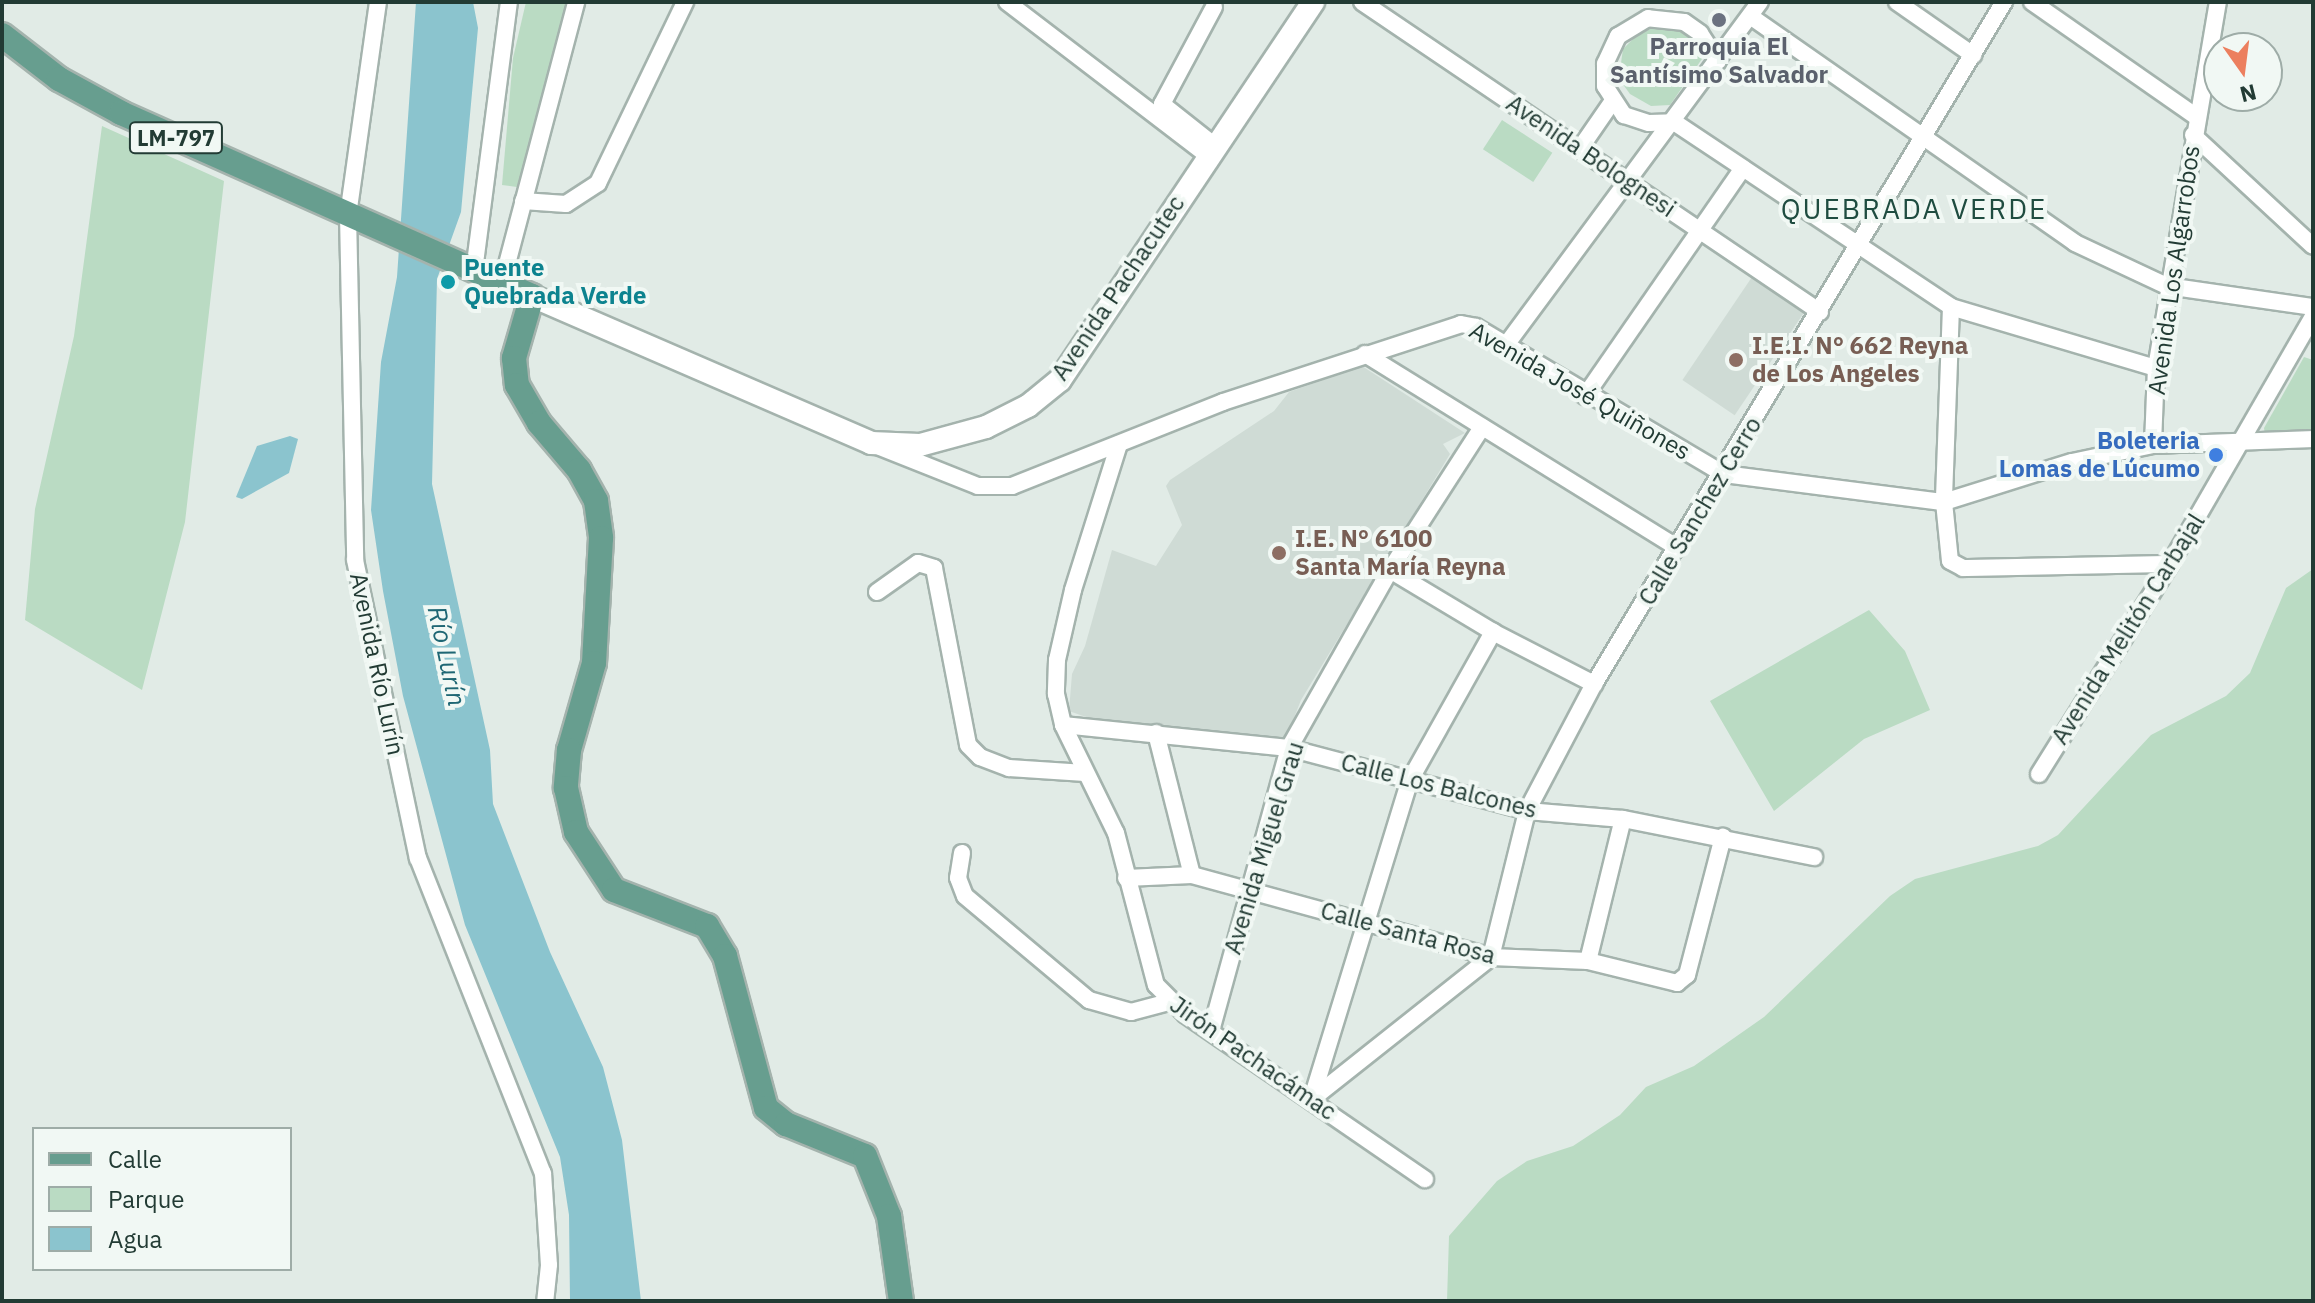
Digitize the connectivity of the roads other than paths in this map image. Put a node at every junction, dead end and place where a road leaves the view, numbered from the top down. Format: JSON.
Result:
{"nodes":[{"id":1,"x":378,"y":2,"type":"edge"},
{"id":2,"x":509,"y":2,"type":"edge"},
{"id":3,"x":576,"y":2,"type":"edge"},
{"id":4,"x":685,"y":2,"type":"edge"},
{"id":5,"x":1007,"y":2,"type":"edge"},
{"id":6,"x":1313,"y":2,"type":"edge"},
{"id":7,"x":1362,"y":2,"type":"edge"},
{"id":8,"x":1897,"y":2,"type":"edge"},
{"id":9,"x":2004,"y":2,"type":"edge"},
{"id":10,"x":2032,"y":2,"type":"edge"},
{"id":11,"x":2218,"y":2,"type":"edge"},
{"id":12,"x":1757,"y":6,"type":"edge"},
{"id":13,"x":1214,"y":7,"type":"dead end"},
{"id":14,"x":1648,"y":10,"type":"edge"},
{"id":15,"x":2,"y":35,"type":"edge"},
{"id":16,"x":1973,"y":55,"type":"junction"},
{"id":17,"x":1718,"y":61,"type":"junction"},
{"id":18,"x":1612,"y":102,"type":"junction"},
{"id":19,"x":2197,"y":117,"type":"junction"},
{"id":20,"x":1674,"y":122,"type":"junction"},
{"id":21,"x":2193,"y":135,"type":"junction"},
{"id":22,"x":1925,"y":138,"type":"junction"},
{"id":23,"x":1581,"y":147,"type":"junction"},
{"id":24,"x":1211,"y":150,"type":"junction"},
{"id":25,"x":1743,"y":168,"type":"junction"},
{"id":26,"x":1629,"y":183,"type":"junction"},
{"id":27,"x":523,"y":201,"type":"junction"},
{"id":28,"x":355,"y":218,"type":"junction"},
{"id":29,"x":1701,"y":231,"type":"junction"},
{"id":30,"x":2313,"y":246,"type":"edge"},
{"id":31,"x":1858,"y":248,"type":"junction"},
{"id":32,"x":467,"y":268,"type":"junction"},
{"id":33,"x":502,"y":283,"type":"junction"},
{"id":34,"x":2167,"y":286,"type":"junction"},
{"id":35,"x":532,"y":296,"type":"junction"},
{"id":36,"x":1951,"y":307,"type":"junction"},
{"id":37,"x":2313,"y":307,"type":"edge"},
{"id":38,"x":1820,"y":312,"type":"junction"},
{"id":39,"x":2313,"y":316,"type":"edge"},
{"id":40,"x":1506,"y":345,"type":"junction"},
{"id":41,"x":2296,"y":351,"type":"junction"},
{"id":42,"x":1365,"y":354,"type":"junction"},
{"id":43,"x":2313,"y":355,"type":"edge"},
{"id":44,"x":2156,"y":368,"type":"junction"},
{"id":45,"x":1585,"y":396,"type":"junction"},
{"id":46,"x":1482,"y":427,"type":"junction"},
{"id":47,"x":2313,"y":439,"type":"edge"},
{"id":48,"x":2243,"y":441,"type":"junction"},
{"id":49,"x":871,"y":443,"type":"junction"},
{"id":50,"x":1119,"y":444,"type":"junction"},
{"id":51,"x":2153,"y":445,"type":"junction"},
{"id":52,"x":1724,"y":474,"type":"junction"},
{"id":53,"x":1944,"y":502,"type":"junction"},
{"id":54,"x":1678,"y":548,"type":"junction"},
{"id":55,"x":2170,"y":564,"type":"junction"},
{"id":56,"x":1390,"y":570,"type":"junction"},
{"id":57,"x":877,"y":592,"type":"dead end"},
{"id":58,"x":1493,"y":632,"type":"junction"},
{"id":59,"x":1594,"y":684,"type":"junction"},
{"id":60,"x":1063,"y":725,"type":"junction"},
{"id":61,"x":1156,"y":733,"type":"junction"},
{"id":62,"x":1289,"y":748,"type":"junction"},
{"id":63,"x":1085,"y":773,"type":"junction"},
{"id":64,"x":2039,"y":774,"type":"dead end"},
{"id":65,"x":1410,"y":780,"type":"junction"},
{"id":66,"x":1527,"y":811,"type":"junction"},
{"id":67,"x":1623,"y":819,"type":"junction"},
{"id":68,"x":1723,"y":837,"type":"junction"},
{"id":69,"x":962,"y":853,"type":"dead end"},
{"id":70,"x":1814,"y":857,"type":"dead end"},
{"id":71,"x":1192,"y":875,"type":"junction"},
{"id":72,"x":1126,"y":878,"type":"junction"},
{"id":73,"x":1250,"y":890,"type":"junction"},
{"id":74,"x":1365,"y":922,"type":"junction"},
{"id":75,"x":1491,"y":957,"type":"junction"},
{"id":76,"x":1588,"y":961,"type":"junction"},
{"id":77,"x":1169,"y":1002,"type":"junction"},
{"id":78,"x":1211,"y":1031,"type":"junction"},
{"id":79,"x":1312,"y":1099,"type":"junction"},
{"id":80,"x":1425,"y":1179,"type":"dead end"},
{"id":81,"x":545,"y":1301,"type":"edge"},
{"id":82,"x":901,"y":1301,"type":"edge"}],
"edges":[{"from":1,"to":28,"type":"street","name":"Avenida Río Lurín"},
{"from":2,"to":32,"type":"street"},
{"from":3,"to":27,"type":"street"},
{"from":4,"to":27,"type":"street"},
{"from":5,"to":24,"type":"street"},
{"from":6,"to":24,"type":"main road","name":"Avenida Pachacutec","number":"LM-797"},
{"from":7,"to":23,"type":"street","name":"Avenida Bolognesi"},
{"from":8,"to":16,"type":"street"},
{"from":9,"to":16,"type":"street","name":"Calle Sanchez Cerro"},
{"from":10,"to":19,"type":"street"},
{"from":11,"to":19,"type":"street","name":"Avenida Los Algarrobos"},
{"from":12,"to":17,"type":"street"},
{"from":12,"to":22,"type":"street"},
{"from":13,"to":24,"type":"street"},
{"from":14,"to":17,"type":"street"},
{"from":14,"to":18,"type":"street"},
{"from":15,"to":28,"type":"main road","number":"LM-797"},
{"from":16,"to":22,"type":"street","name":"Calle Sanchez Cerro"},
{"from":17,"to":20,"type":"street"},
{"from":18,"to":20,"type":"street"},
{"from":18,"to":23,"type":"street"},
{"from":19,"to":21,"type":"street","name":"Avenida Los Algarrobos"},
{"from":20,"to":25,"type":"street"},
{"from":20,"to":26,"type":"street"},
{"from":21,"to":30,"type":"street"},
{"from":21,"to":34,"type":"street","name":"Avenida Los Algarrobos"},
{"from":22,"to":31,"type":"street","name":"Calle Sanchez Cerro"},
{"from":22,"to":34,"type":"street"},
{"from":23,"to":26,"type":"street","name":"Avenida Bolognesi"},
{"from":24,"to":49,"type":"main road","name":"Avenida Pachacutec","number":"LM-797"},
{"from":25,"to":29,"type":"street"},
{"from":25,"to":31,"type":"street"},
{"from":26,"to":29,"type":"street","name":"Avenida Bolognesi"},
{"from":26,"to":40,"type":"street"},
{"from":27,"to":33,"type":"street"},
{"from":28,"to":32,"type":"main road","number":"LM-797"},
{"from":28,"to":81,"type":"street","name":"Avenida Río Lurín"},
{"from":29,"to":38,"type":"street","name":"Avenida Bolognesi"},
{"from":29,"to":45,"type":"street"},
{"from":31,"to":36,"type":"street"},
{"from":31,"to":38,"type":"street","name":"Calle Sanchez Cerro"},
{"from":32,"to":33,"type":"main road","number":"LM-797"},
{"from":33,"to":35,"type":"main road","number":"LM-797"},
{"from":34,"to":37,"type":"street"},
{"from":34,"to":44,"type":"street","name":"Avenida Los Algarrobos"},
{"from":35,"to":49,"type":"main road","name":"Avenida Pachacutec","number":"LM-797"},
{"from":35,"to":82,"type":"main road"},
{"from":36,"to":44,"type":"street"},
{"from":36,"to":53,"type":"street"},
{"from":38,"to":52,"type":"street","name":"Calle Sanchez Cerro"},
{"from":39,"to":41,"type":"street","name":"Avenida Melitón Carbajal"},
{"from":40,"to":42,"type":"street","name":"Avenida José Quiñones"},
{"from":40,"to":45,"type":"street","name":"Avenida José Quiñones"},
{"from":41,"to":43,"type":"street"},
{"from":41,"to":48,"type":"street","name":"Avenida Melitón Carbajal"},
{"from":42,"to":46,"type":"street"},
{"from":42,"to":50,"type":"street","name":"Avenida José Quiñones"},
{"from":44,"to":51,"type":"street","name":"Avenida Los Algarrobos"},
{"from":45,"to":52,"type":"street","name":"Avenida José Quiñones"},
{"from":46,"to":54,"type":"street"},
{"from":46,"to":56,"type":"street","name":"Avenida Miguel Grau"},
{"from":47,"to":48,"type":"street","name":"Avenida José Quiñones"},
{"from":48,"to":51,"type":"street","name":"Avenida José Quiñones"},
{"from":48,"to":55,"type":"street","name":"Avenida Melitón Carbajal"},
{"from":49,"to":50,"type":"street","name":"Avenida José Quiñones"},
{"from":50,"to":60,"type":"street","name":"Jirón Pachacámac"},
{"from":51,"to":53,"type":"street","name":"Avenida José Quiñones"},
{"from":52,"to":53,"type":"street","name":"Avenida José Quiñones"},
{"from":52,"to":54,"type":"street","name":"Calle Sanchez Cerro"},
{"from":53,"to":55,"type":"street"},
{"from":54,"to":59,"type":"street","name":"Calle Sanchez Cerro"},
{"from":55,"to":64,"type":"street","name":"Avenida Melitón Carbajal"},
{"from":56,"to":58,"type":"street"},
{"from":56,"to":62,"type":"street","name":"Avenida Miguel Grau"},
{"from":57,"to":63,"type":"street"},
{"from":58,"to":59,"type":"street"},
{"from":58,"to":65,"type":"street"},
{"from":59,"to":66,"type":"street","name":"Calle Sanchez Cerro"},
{"from":60,"to":61,"type":"street","name":"Calle Los Balcones"},
{"from":60,"to":63,"type":"street","name":"Jirón Pachacámac"},
{"from":61,"to":62,"type":"street","name":"Calle Los Balcones"},
{"from":61,"to":71,"type":"street"},
{"from":62,"to":65,"type":"street","name":"Calle Los Balcones"},
{"from":62,"to":73,"type":"street","name":"Avenida Miguel Grau"},
{"from":63,"to":72,"type":"street","name":"Jirón Pachacámac"},
{"from":65,"to":66,"type":"street","name":"Calle Los Balcones"},
{"from":65,"to":74,"type":"street"},
{"from":66,"to":67,"type":"street","name":"Calle Los Balcones"},
{"from":66,"to":75,"type":"street","name":"Calle Sanchez Cerro"},
{"from":67,"to":68,"type":"street","name":"Calle Los Balcones"},
{"from":67,"to":76,"type":"street"},
{"from":68,"to":70,"type":"street","name":"Calle Los Balcones"},
{"from":68,"to":76,"type":"street","name":"Calle Santa Rosa"},
{"from":69,"to":77,"type":"street"},
{"from":71,"to":72,"type":"street","name":"Calle Santa Rosa"},
{"from":71,"to":73,"type":"street","name":"Calle Santa Rosa"},
{"from":72,"to":77,"type":"street","name":"Jirón Pachacámac"},
{"from":73,"to":74,"type":"street","name":"Calle Santa Rosa"},
{"from":73,"to":78,"type":"street","name":"Avenida Miguel Grau"},
{"from":74,"to":75,"type":"street","name":"Calle Santa Rosa"},
{"from":74,"to":79,"type":"street"},
{"from":75,"to":76,"type":"street","name":"Calle Santa Rosa"},
{"from":75,"to":79,"type":"street"},
{"from":77,"to":78,"type":"street","name":"Jirón Pachacámac"},
{"from":78,"to":79,"type":"street","name":"Jirón Pachacámac"},
{"from":79,"to":80,"type":"street","name":"Jirón Pachacámac"}]}
